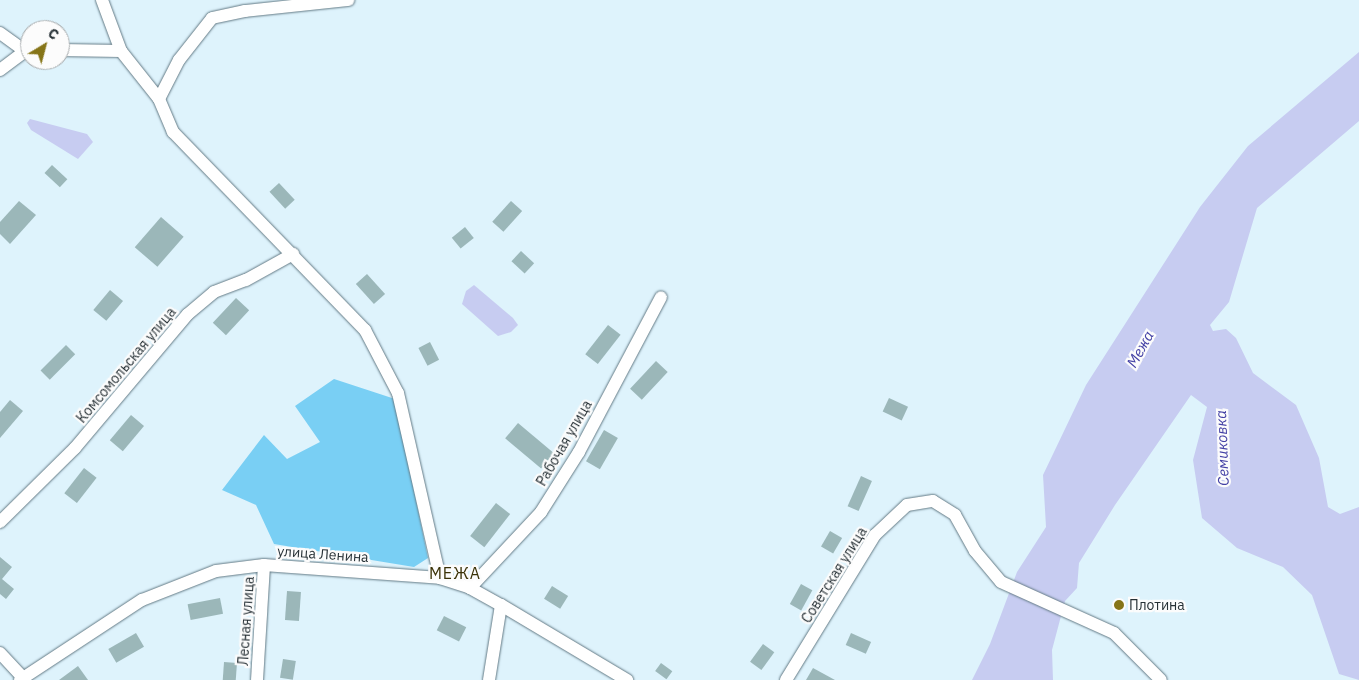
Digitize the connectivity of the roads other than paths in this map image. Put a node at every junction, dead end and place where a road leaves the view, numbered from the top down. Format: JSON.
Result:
{"nodes":[{"id":1,"x":102,"y":0,"type":"edge"},
{"id":2,"x":348,"y":0,"type":"edge"},
{"id":3,"x":0,"y":33,"type":"edge"},
{"id":4,"x":20,"y":46,"type":"edge"},
{"id":5,"x":70,"y":50,"type":"edge"},
{"id":6,"x":121,"y":51,"type":"junction"},
{"id":7,"x":20,"y":56,"type":"edge"},
{"id":8,"x":0,"y":70,"type":"edge"},
{"id":9,"x":159,"y":99,"type":"junction"},
{"id":10,"x":293,"y":254,"type":"junction"},
{"id":11,"x":662,"y":298,"type":"dead end"},
{"id":12,"x":0,"y":522,"type":"edge"},
{"id":13,"x":264,"y":564,"type":"junction"},
{"id":14,"x":440,"y":578,"type":"junction"},
{"id":15,"x":470,"y":588,"type":"junction"},
{"id":16,"x":501,"y":605,"type":"junction"},
{"id":17,"x":0,"y":653,"type":"edge"},
{"id":18,"x":23,"y":679,"type":"edge"},
{"id":19,"x":257,"y":680,"type":"edge"},
{"id":20,"x":490,"y":680,"type":"edge"},
{"id":21,"x":627,"y":680,"type":"edge"},
{"id":22,"x":786,"y":680,"type":"edge"},
{"id":23,"x":1161,"y":680,"type":"edge"}],
"edges":[{"from":1,"to":6,"type":"street"},
{"from":2,"to":9,"type":"street"},
{"from":3,"to":4,"type":"street"},
{"from":5,"to":6,"type":"street"},
{"from":6,"to":9,"type":"street"},
{"from":7,"to":8,"type":"street"},
{"from":9,"to":10,"type":"street"},
{"from":10,"to":12,"type":"street","name":"Комсомольская улица"},
{"from":10,"to":14,"type":"street"},
{"from":11,"to":15,"type":"street","name":"Рабочая улица"},
{"from":13,"to":14,"type":"street","name":"улица Ленина"},
{"from":13,"to":18,"type":"street","name":"улица Ленина"},
{"from":13,"to":19,"type":"street","name":"Лесная улица"},
{"from":14,"to":15,"type":"street","name":"улица Ленина"},
{"from":15,"to":16,"type":"street","name":"улица Ленина"},
{"from":16,"to":20,"type":"street"},
{"from":16,"to":21,"type":"street","name":"улица Ленина"},
{"from":17,"to":18,"type":"street"},
{"from":22,"to":23,"type":"street","name":"Советская улица"}]}
